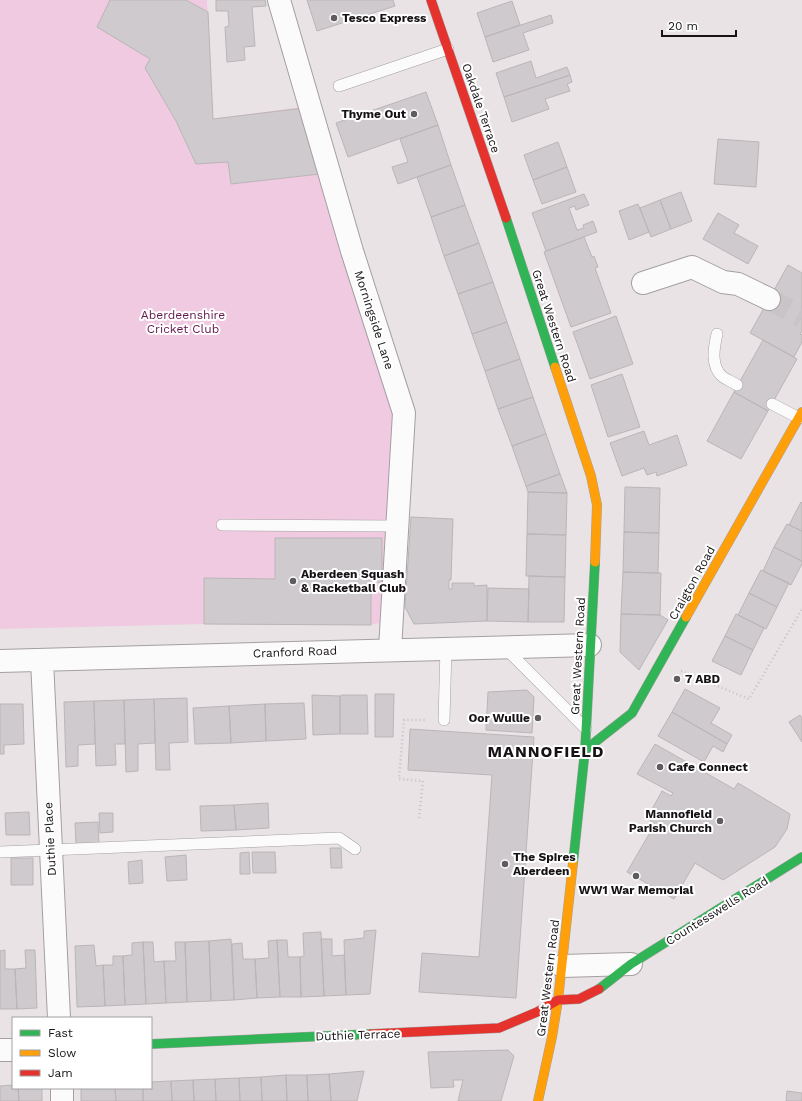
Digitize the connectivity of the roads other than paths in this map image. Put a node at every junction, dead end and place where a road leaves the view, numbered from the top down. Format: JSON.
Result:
{"nodes":[{"id":1,"x":279,"y":0,"type":"edge"},
{"id":2,"x":431,"y":0,"type":"edge"},
{"id":3,"x":448,"y":49,"type":"junction"},
{"id":4,"x":339,"y":86,"type":"dead end"},
{"id":5,"x":508,"y":223,"type":"joint"},
{"id":6,"x":643,"y":283,"type":"dead end"},
{"id":7,"x":769,"y":299,"type":"tunnel mouth"},
{"id":8,"x":717,"y":334,"type":"dead end"},
{"id":9,"x":737,"y":385,"type":"dead end"},
{"id":10,"x":772,"y":404,"type":"dead end"},
{"id":11,"x":800,"y":415,"type":"edge"},
{"id":12,"x":222,"y":525,"type":"dead end"},
{"id":13,"x":398,"y":526,"type":"junction"},
{"id":14,"x":590,"y":644,"type":"junction"},
{"id":15,"x":504,"y":646,"type":"junction"},
{"id":16,"x":446,"y":648,"type":"junction"},
{"id":17,"x":390,"y":649,"type":"junction"},
{"id":18,"x":42,"y":660,"type":"junction"},
{"id":19,"x":0,"y":661,"type":"edge"},
{"id":20,"x":444,"y":720,"type":"road end"},
{"id":21,"x":586,"y":730,"type":"junction"},
{"id":22,"x":585,"y":750,"type":"junction"},
{"id":23,"x":355,"y":849,"type":"dead end"},
{"id":24,"x":50,"y":850,"type":"junction"},
{"id":25,"x":0,"y":852,"type":"edge"},
{"id":26,"x":802,"y":857,"type":"edge"},
{"id":27,"x":631,"y":964,"type":"junction"},
{"id":28,"x":562,"y":966,"type":"junction"},
{"id":29,"x":558,"y":1000,"type":"junction"},
{"id":30,"x":59,"y":1017,"type":"edge"},
{"id":31,"x":152,"y":1044,"type":"edge"},
{"id":32,"x":0,"y":1050,"type":"edge"},
{"id":33,"x":12,"y":1050,"type":"edge"},
{"id":34,"x":62,"y":1089,"type":"edge"},
{"id":35,"x":62,"y":1101,"type":"edge"},
{"id":36,"x":538,"y":1101,"type":"edge"}],
"edges":[{"from":1,"to":13,"type":"street","name":"Morningside Lane"},
{"from":2,"to":3,"type":"main road","name":"Oakdale Terrace"},
{"from":3,"to":4,"type":"lane"},
{"from":3,"to":5,"type":"main road","name":"Oakdale Terrace"},
{"from":5,"to":14,"type":"main road","name":"Great Western Road"},
{"from":6,"to":7,"type":"street"},
{"from":8,"to":9,"type":"lane"},
{"from":10,"to":11,"type":"lane"},
{"from":11,"to":22,"type":"main road","name":"Craigton Road"},
{"from":12,"to":13,"type":"lane"},
{"from":13,"to":17,"type":"street","name":"Morningside Lane"},
{"from":14,"to":15,"type":"street","name":"Cranford Road"},
{"from":14,"to":21,"type":"main road","name":"Great Western Road"},
{"from":15,"to":16,"type":"street","name":"Cranford Road"},
{"from":15,"to":21,"type":"lane"},
{"from":16,"to":17,"type":"street","name":"Cranford Road"},
{"from":16,"to":20,"type":"lane"},
{"from":17,"to":18,"type":"street","name":"Cranford Road"},
{"from":18,"to":19,"type":"street","name":"Cranford Road"},
{"from":18,"to":24,"type":"street","name":"Duthie Place"},
{"from":21,"to":22,"type":"main road","name":"Great Western Road"},
{"from":22,"to":28,"type":"main road","name":"Great Western Road"},
{"from":23,"to":24,"type":"lane"},
{"from":24,"to":25,"type":"lane"},
{"from":24,"to":30,"type":"street","name":"Duthie Place"},
{"from":26,"to":27,"type":"main road","name":"Countesswells Road"},
{"from":27,"to":28,"type":"street"},
{"from":27,"to":29,"type":"main road","name":"Countesswells Road"},
{"from":28,"to":29,"type":"main road","name":"Great Western Road"},
{"from":29,"to":31,"type":"main road","name":"Duthie Terrace"},
{"from":29,"to":36,"type":"main road","name":"Great Western Road"},
{"from":32,"to":33,"type":"street"},
{"from":34,"to":35,"type":"street"}]}
